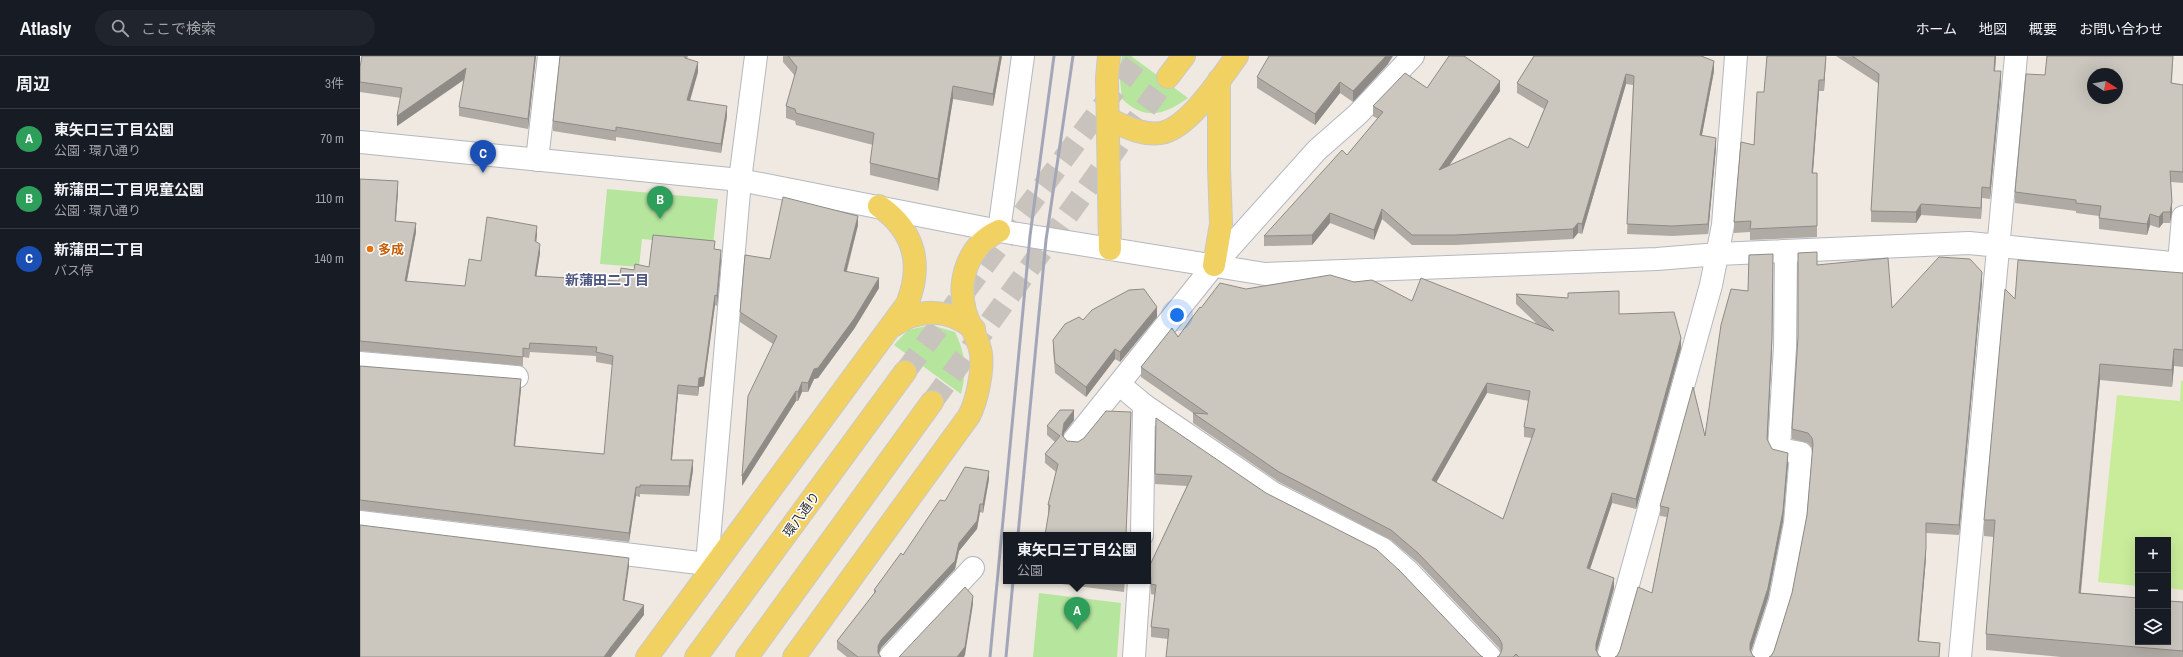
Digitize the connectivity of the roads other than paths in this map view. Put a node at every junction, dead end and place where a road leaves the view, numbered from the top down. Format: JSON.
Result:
{"nodes":[{"id":1,"x":549,"y":56,"type":"edge"},
{"id":2,"x":756,"y":56,"type":"edge"},
{"id":3,"x":1023,"y":56,"type":"edge"},
{"id":4,"x":1109,"y":56,"type":"edge"},
{"id":5,"x":1184,"y":56,"type":"edge"},
{"id":6,"x":1237,"y":56,"type":"edge"},
{"id":7,"x":1413,"y":56,"type":"edge"},
{"id":8,"x":1736,"y":56,"type":"edge"},
{"id":9,"x":2016,"y":56,"type":"edge"},
{"id":10,"x":1168,"y":77,"type":"tunnel mouth"},
{"id":11,"x":1219,"y":80,"type":"junction"},
{"id":12,"x":1108,"y":119,"type":"junction"},
{"id":13,"x":360,"y":142,"type":"edge"},
{"id":14,"x":537,"y":160,"type":"junction"},
{"id":15,"x":740,"y":180,"type":"junction"},
{"id":16,"x":880,"y":206,"type":"junction"},
{"id":17,"x":2183,"y":217,"type":"edge"},
{"id":18,"x":999,"y":232,"type":"junction"},
{"id":19,"x":1998,"y":247,"type":"junction"},
{"id":20,"x":1110,"y":249,"type":"junction"},
{"id":21,"x":1786,"y":251,"type":"junction"},
{"id":22,"x":1718,"y":254,"type":"junction"},
{"id":23,"x":2181,"y":264,"type":"edge"},
{"id":24,"x":1214,"y":265,"type":"junction"},
{"id":25,"x":888,"y":330,"type":"junction"},
{"id":26,"x":974,"y":330,"type":"junction"},
{"id":27,"x":360,"y":363,"type":"edge"},
{"id":28,"x":905,"y":372,"type":"tunnel mouth"},
{"id":29,"x":517,"y":377,"type":"edge"},
{"id":30,"x":1120,"y":385,"type":"junction"},
{"id":31,"x":932,"y":402,"type":"tunnel mouth"},
{"id":32,"x":1144,"y":405,"type":"junction"},
{"id":33,"x":1074,"y":440,"type":"edge"},
{"id":34,"x":360,"y":522,"type":"edge"},
{"id":35,"x":1142,"y":532,"type":"edge"},
{"id":36,"x":710,"y":566,"type":"junction"},
{"id":37,"x":973,"y":568,"type":"dead end"},
{"id":38,"x":1139,"y":584,"type":"edge"},
{"id":39,"x":647,"y":657,"type":"edge"},
{"id":40,"x":696,"y":657,"type":"edge"},
{"id":41,"x":746,"y":657,"type":"edge"},
{"id":42,"x":794,"y":657,"type":"edge"},
{"id":43,"x":890,"y":657,"type":"edge"},
{"id":44,"x":1134,"y":657,"type":"edge"},
{"id":45,"x":1490,"y":657,"type":"edge"},
{"id":46,"x":1608,"y":657,"type":"edge"},
{"id":47,"x":1762,"y":657,"type":"edge"},
{"id":48,"x":1960,"y":657,"type":"edge"}],
"edges":[{"from":1,"to":14,"type":"street"},
{"from":2,"to":15,"type":"street"},
{"from":3,"to":18,"type":"street"},
{"from":4,"to":12,"type":"main road"},
{"from":5,"to":10,"type":"main road"},
{"from":6,"to":11,"type":"main road"},
{"from":7,"to":24,"type":"street"},
{"from":8,"to":22,"type":"street"},
{"from":9,"to":19,"type":"street"},
{"from":11,"to":12,"type":"main road"},
{"from":11,"to":24,"type":"main road"},
{"from":12,"to":20,"type":"main road"},
{"from":13,"to":14,"type":"street"},
{"from":14,"to":15,"type":"street"},
{"from":15,"to":16,"type":"street"},
{"from":15,"to":36,"type":"street"},
{"from":16,"to":18,"type":"street"},
{"from":16,"to":25,"type":"main road"},
{"from":17,"to":23,"type":"street"},
{"from":18,"to":20,"type":"street"},
{"from":18,"to":26,"type":"main road"},
{"from":19,"to":21,"type":"street"},
{"from":19,"to":23,"type":"street"},
{"from":19,"to":48,"type":"street"},
{"from":20,"to":24,"type":"street"},
{"from":21,"to":22,"type":"street"},
{"from":21,"to":47,"type":"street"},
{"from":22,"to":24,"type":"street"},
{"from":22,"to":46,"type":"street"},
{"from":24,"to":30,"type":"street"},
{"from":25,"to":26,"type":"main road"},
{"from":25,"to":36,"type":"main road"},
{"from":26,"to":42,"type":"main road"},
{"from":27,"to":29,"type":"street"},
{"from":28,"to":40,"type":"main road","name":"環八通り"},
{"from":30,"to":32,"type":"street"},
{"from":30,"to":33,"type":"street"},
{"from":31,"to":41,"type":"main road"},
{"from":32,"to":35,"type":"street"},
{"from":32,"to":45,"type":"street"},
{"from":34,"to":36,"type":"street"},
{"from":36,"to":39,"type":"main road"},
{"from":37,"to":43,"type":"street"},
{"from":38,"to":44,"type":"street"}]}
